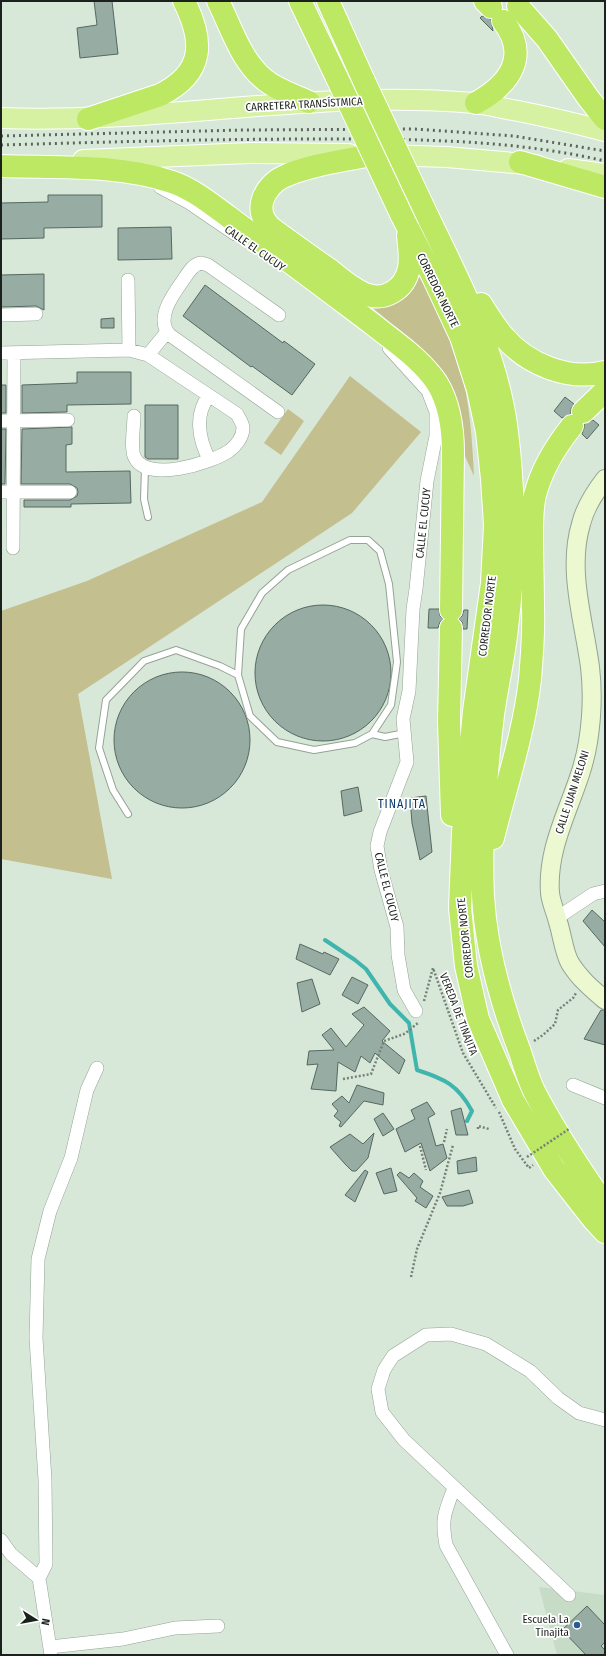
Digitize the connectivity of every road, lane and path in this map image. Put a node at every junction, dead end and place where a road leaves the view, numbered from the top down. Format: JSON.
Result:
{"nodes":[{"id":1,"x":184,"y":1,"type":"edge"},
{"id":2,"x":218,"y":1,"type":"edge"},
{"id":3,"x":300,"y":1,"type":"edge"},
{"id":4,"x":333,"y":6,"type":"edge"},
{"id":5,"x":499,"y":9,"type":"edge"},
{"id":6,"x":309,"y":102,"type":"junction"},
{"id":7,"x":476,"y":103,"type":"junction"},
{"id":8,"x":1,"y":118,"type":"edge"},
{"id":9,"x":88,"y":119,"type":"junction"},
{"id":10,"x":605,"y":119,"type":"edge"},
{"id":11,"x":605,"y":131,"type":"edge"},
{"id":12,"x":376,"y":154,"type":"junction"},
{"id":13,"x":520,"y":162,"type":"junction"},
{"id":14,"x":1,"y":165,"type":"edge"},
{"id":15,"x":135,"y":172,"type":"junction"},
{"id":16,"x":605,"y":174,"type":"edge"},
{"id":17,"x":605,"y":187,"type":"edge"},
{"id":18,"x":404,"y":222,"type":"junction"},
{"id":19,"x":433,"y":226,"type":"junction"},
{"id":20,"x":128,"y":280,"type":"dead end"},
{"id":21,"x":36,"y":314,"type":"dead end"},
{"id":22,"x":1,"y":315,"type":"edge"},
{"id":23,"x":278,"y":315,"type":"dead end"},
{"id":24,"x":167,"y":332,"type":"junction"},
{"id":25,"x":129,"y":350,"type":"junction"},
{"id":26,"x":8,"y":353,"type":"edge"},
{"id":27,"x":148,"y":355,"type":"junction"},
{"id":28,"x":605,"y":372,"type":"edge"},
{"id":29,"x":605,"y":391,"type":"edge"},
{"id":30,"x":209,"y":396,"type":"junction"},
{"id":31,"x":278,"y":412,"type":"dead end"},
{"id":32,"x":134,"y":416,"type":"dead end"},
{"id":33,"x":68,"y":420,"type":"dead end"},
{"id":34,"x":7,"y":421,"type":"edge"},
{"id":35,"x":209,"y":459,"type":"junction"},
{"id":36,"x":145,"y":468,"type":"junction"},
{"id":37,"x":605,"y":479,"type":"edge"},
{"id":38,"x":7,"y":492,"type":"edge"},
{"id":39,"x":70,"y":492,"type":"dead end"},
{"id":40,"x":148,"y":517,"type":"dead end"},
{"id":41,"x":14,"y":548,"type":"dead end"},
{"id":42,"x":238,"y":675,"type":"junction"},
{"id":43,"x":405,"y":733,"type":"junction"},
{"id":44,"x":372,"y":734,"type":"junction"},
{"id":45,"x":128,"y":814,"type":"dead end"},
{"id":46,"x":605,"y":891,"type":"edge"},
{"id":47,"x":483,"y":897,"type":"junction"},
{"id":48,"x":460,"y":908,"type":"junction"},
{"id":49,"x":557,"y":918,"type":"junction"},
{"id":50,"x":582,"y":978,"type":"junction"},
{"id":51,"x":605,"y":1000,"type":"edge"},
{"id":52,"x":416,"y":1011,"type":"joint"},
{"id":53,"x":411,"y":1029,"type":"dead end"},
{"id":54,"x":534,"y":1048,"type":"dead end"},
{"id":55,"x":97,"y":1068,"type":"dead end"},
{"id":56,"x":342,"y":1079,"type":"dead end"},
{"id":57,"x":573,"y":1084,"type":"dead end"},
{"id":58,"x":605,"y":1098,"type":"edge"},
{"id":59,"x":447,"y":1129,"type":"dead end"},
{"id":60,"x":478,"y":1129,"type":"dead end"},
{"id":61,"x":489,"y":1129,"type":"dead end"},
{"id":62,"x":570,"y":1129,"type":"dead end"},
{"id":63,"x":444,"y":1142,"type":"dead end"},
{"id":64,"x":452,"y":1145,"type":"dead end"},
{"id":65,"x":420,"y":1146,"type":"dead end"},
{"id":66,"x":426,"y":1170,"type":"dead end"},
{"id":67,"x":605,"y":1205,"type":"edge"},
{"id":68,"x":605,"y":1232,"type":"edge"},
{"id":69,"x":411,"y":1277,"type":"dead end"},
{"id":70,"x":605,"y":1420,"type":"edge"},
{"id":71,"x":454,"y":1488,"type":"junction"},
{"id":72,"x":1,"y":1540,"type":"edge"},
{"id":73,"x":39,"y":1578,"type":"junction"},
{"id":74,"x":569,"y":1595,"type":"dead end"},
{"id":75,"x":218,"y":1626,"type":"dead end"},
{"id":76,"x":50,"y":1651,"type":"edge"},
{"id":77,"x":507,"y":1655,"type":"edge"}],
"edges":[{"from":1,"to":9,"type":"highway"},
{"from":2,"to":6,"type":"highway"},
{"from":3,"to":18,"type":"highway","name":"CORREDOR NORTE","bridge":true},
{"from":4,"to":19,"type":"highway","name":"CORREDOR NORTE","bridge":true},
{"from":5,"to":7,"type":"highway"},
{"from":5,"to":10,"type":"highway"},
{"from":6,"to":7,"type":"main road","name":"CARRETERA TRANSÍSTMICA"},
{"from":6,"to":9,"type":"main road","name":"CARRETERA TRANSÍSTMICA"},
{"from":7,"to":11,"type":"main road","name":"CARRETERA TRANSÍSTMICA"},
{"from":8,"to":9,"type":"main road","name":"CARRETERA TRANSÍSTMICA"},
{"from":12,"to":13,"type":"main road"},
{"from":12,"to":14,"type":"main road"},
{"from":12,"to":18,"type":"highway"},
{"from":13,"to":16,"type":"main road"},
{"from":13,"to":17,"type":"highway"},
{"from":14,"to":15,"type":"highway"},
{"from":15,"to":43,"type":"street","name":"CALLE EL CUCUY"},
{"from":15,"to":48,"type":"highway"},
{"from":18,"to":48,"type":"highway","name":"CORREDOR NORTE"},
{"from":19,"to":28,"type":"highway"},
{"from":19,"to":47,"type":"highway","name":"CORREDOR NORTE"},
{"from":20,"to":25,"type":"street"},
{"from":21,"to":22,"type":"street"},
{"from":23,"to":24,"type":"street"},
{"from":24,"to":27,"type":"street"},
{"from":24,"to":31,"type":"street"},
{"from":25,"to":26,"type":"street"},
{"from":25,"to":27,"type":"street"},
{"from":26,"to":34,"type":"street"},
{"from":27,"to":30,"type":"street"},
{"from":29,"to":47,"type":"highway"},
{"from":30,"to":35,"type":"street"},
{"from":30,"to":35,"type":"street"},
{"from":32,"to":36,"type":"street"},
{"from":33,"to":34,"type":"street"},
{"from":34,"to":38,"type":"street"},
{"from":35,"to":36,"type":"street"},
{"from":36,"to":40,"type":"lane"},
{"from":37,"to":49,"type":"main road","name":"CALLE JUAN MELONI"},
{"from":38,"to":39,"type":"street"},
{"from":38,"to":41,"type":"street"},
{"from":42,"to":44,"type":"lane"},
{"from":42,"to":44,"type":"lane"},
{"from":42,"to":45,"type":"lane"},
{"from":43,"to":44,"type":"lane"},
{"from":43,"to":52,"type":"street","name":"CALLE EL CUCUY"},
{"from":46,"to":49,"type":"street"},
{"from":47,"to":67,"type":"highway","name":"CORREDOR NORTE"},
{"from":48,"to":68,"type":"highway","name":"CORREDOR NORTE"},
{"from":49,"to":50,"type":"main road","name":"CALLE JUAN MELONI"},
{"from":50,"to":51,"type":"main road","name":"CALLE JUAN MELONI"},
{"from":50,"to":54,"type":"path"},
{"from":52,"to":62,"type":"path","name":"VEREDA DE TINAJITA","bridge":true},
{"from":53,"to":56,"type":"path"},
{"from":55,"to":73,"type":"street"},
{"from":57,"to":58,"type":"street"},
{"from":59,"to":63,"type":"path"},
{"from":60,"to":61,"type":"path"},
{"from":64,"to":69,"type":"path"},
{"from":65,"to":66,"type":"path"},
{"from":70,"to":71,"type":"street"},
{"from":71,"to":74,"type":"street"},
{"from":71,"to":77,"type":"street"},
{"from":72,"to":73,"type":"street"},
{"from":73,"to":76,"type":"street"},
{"from":75,"to":76,"type":"street"}]}
